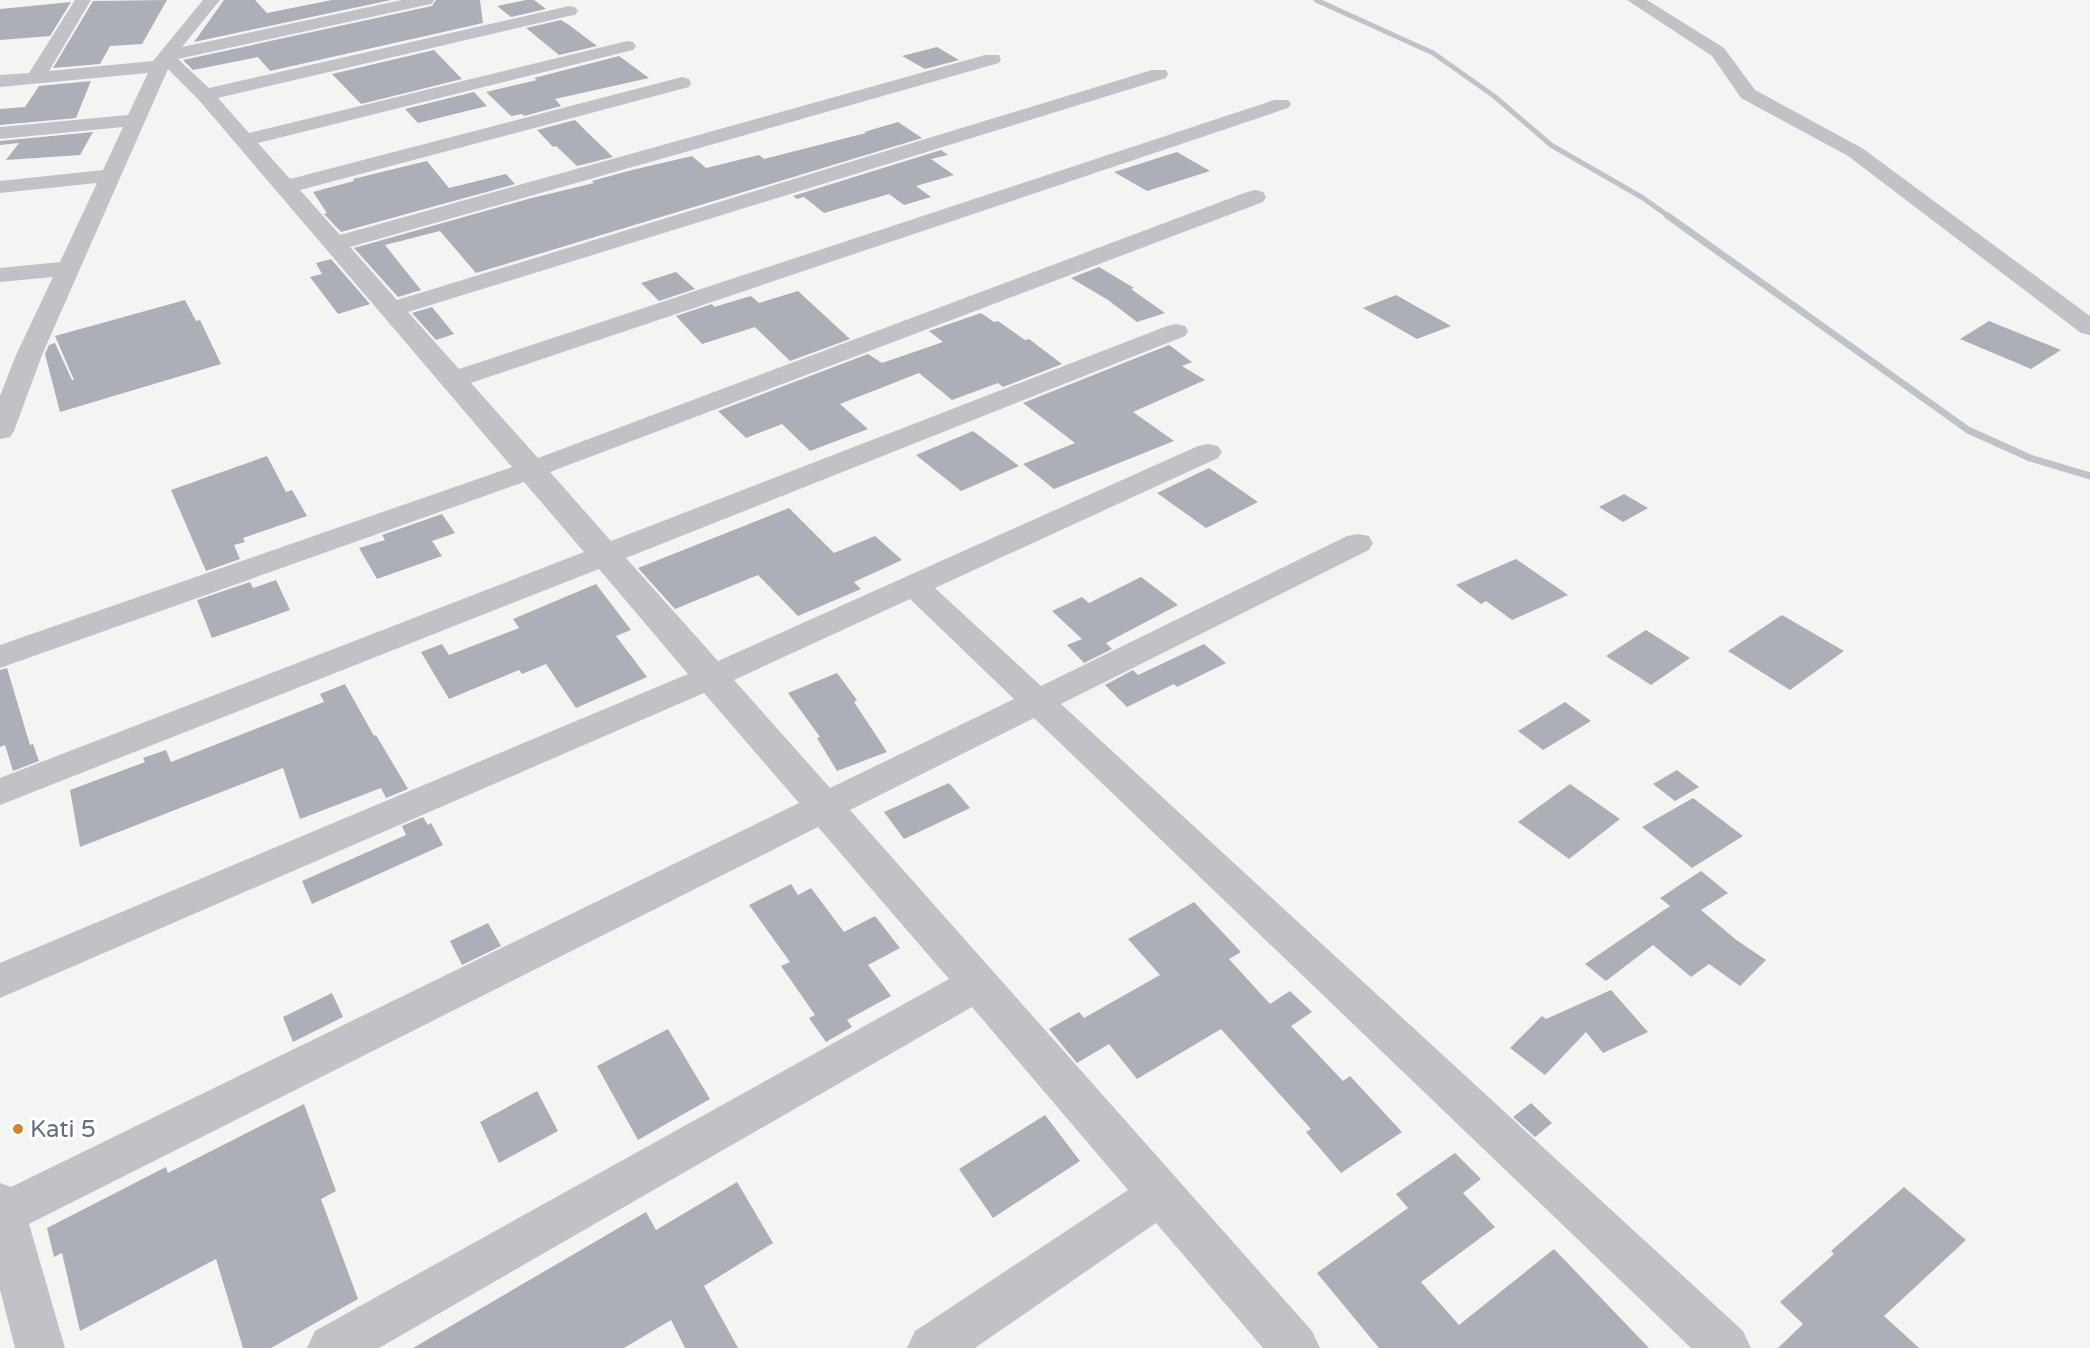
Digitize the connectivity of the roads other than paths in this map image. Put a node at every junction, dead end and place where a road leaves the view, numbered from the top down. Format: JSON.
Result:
{"nodes":[{"id":1,"x":83,"y":0,"type":"edge"},
{"id":2,"x":212,"y":0,"type":"edge"},
{"id":3,"x":426,"y":0,"type":"edge"},
{"id":4,"x":1635,"y":0,"type":"edge"},
{"id":5,"x":569,"y":11,"type":"dead end"},
{"id":6,"x":627,"y":46,"type":"dead end"},
{"id":7,"x":992,"y":59,"type":"dead end"},
{"id":8,"x":163,"y":61,"type":"junction"},
{"id":9,"x":1159,"y":74,"type":"dead end"},
{"id":10,"x":36,"y":77,"type":"junction"},
{"id":11,"x":0,"y":81,"type":"edge"},
{"id":12,"x":682,"y":83,"type":"dead end"},
{"id":13,"x":205,"y":94,"type":"junction"},
{"id":14,"x":1281,"y":104,"type":"dead end"},
{"id":15,"x":136,"y":120,"type":"junction"},
{"id":16,"x":0,"y":133,"type":"edge"},
{"id":17,"x":244,"y":140,"type":"junction"},
{"id":18,"x":111,"y":175,"type":"junction"},
{"id":19,"x":0,"y":187,"type":"edge"},
{"id":20,"x":285,"y":187,"type":"junction"},
{"id":21,"x":1255,"y":197,"type":"dead end"},
{"id":22,"x":335,"y":244,"type":"junction"},
{"id":23,"x":69,"y":267,"type":"junction"},
{"id":24,"x":0,"y":275,"type":"edge"},
{"id":25,"x":392,"y":309,"type":"junction"},
{"id":26,"x":2090,"y":328,"type":"edge"},
{"id":27,"x":1176,"y":331,"type":"dead end"},
{"id":28,"x":29,"y":355,"type":"junction"},
{"id":29,"x":0,"y":358,"type":"edge"},
{"id":30,"x":453,"y":380,"type":"junction"},
{"id":31,"x":0,"y":432,"type":"edge"},
{"id":32,"x":1208,"y":452,"type":"dead end"},
{"id":33,"x":531,"y":470,"type":"junction"},
{"id":34,"x":1358,"y":543,"type":"dead end"},
{"id":35,"x":605,"y":555,"type":"junction"},
{"id":36,"x":914,"y":586,"type":"junction"},
{"id":37,"x":0,"y":657,"type":"edge"},
{"id":38,"x":711,"y":677,"type":"junction"},
{"id":39,"x":1037,"y":702,"type":"junction"},
{"id":40,"x":0,"y":792,"type":"edge"},
{"id":41,"x":825,"y":807,"type":"junction"},
{"id":42,"x":0,"y":981,"type":"edge"},
{"id":43,"x":978,"y":983,"type":"junction"},
{"id":44,"x":1161,"y":1194,"type":"junction"},
{"id":45,"x":1,"y":1211,"type":"edge"},
{"id":46,"x":40,"y":1348,"type":"edge"},
{"id":47,"x":332,"y":1348,"type":"edge"},
{"id":48,"x":932,"y":1348,"type":"edge"},
{"id":49,"x":1295,"y":1348,"type":"edge"},
{"id":50,"x":1726,"y":1348,"type":"edge"}],
"edges":[{"from":1,"to":10,"type":"street"},
{"from":2,"to":8,"type":"street"},
{"from":3,"to":8,"type":"street"},
{"from":4,"to":26,"type":"street"},
{"from":5,"to":13,"type":"street"},
{"from":6,"to":17,"type":"street"},
{"from":7,"to":22,"type":"street"},
{"from":8,"to":10,"type":"street"},
{"from":8,"to":13,"type":"street"},
{"from":8,"to":15,"type":"street"},
{"from":9,"to":25,"type":"street"},
{"from":10,"to":11,"type":"street"},
{"from":12,"to":20,"type":"street"},
{"from":13,"to":17,"type":"street"},
{"from":14,"to":30,"type":"street"},
{"from":15,"to":16,"type":"street"},
{"from":15,"to":18,"type":"street"},
{"from":17,"to":20,"type":"street"},
{"from":18,"to":19,"type":"street"},
{"from":18,"to":23,"type":"street"},
{"from":20,"to":22,"type":"street"},
{"from":21,"to":33,"type":"street"},
{"from":22,"to":25,"type":"street"},
{"from":23,"to":24,"type":"street"},
{"from":23,"to":28,"type":"street"},
{"from":25,"to":30,"type":"street"},
{"from":27,"to":35,"type":"street"},
{"from":28,"to":29,"type":"street"},
{"from":28,"to":31,"type":"street"},
{"from":30,"to":33,"type":"street"},
{"from":32,"to":36,"type":"street"},
{"from":33,"to":35,"type":"street"},
{"from":33,"to":37,"type":"street"},
{"from":34,"to":39,"type":"street"},
{"from":35,"to":38,"type":"street"},
{"from":35,"to":40,"type":"street"},
{"from":36,"to":38,"type":"street"},
{"from":36,"to":39,"type":"street"},
{"from":38,"to":41,"type":"street"},
{"from":38,"to":42,"type":"street"},
{"from":39,"to":41,"type":"street"},
{"from":39,"to":50,"type":"street"},
{"from":41,"to":43,"type":"street"},
{"from":41,"to":45,"type":"street"},
{"from":43,"to":44,"type":"street"},
{"from":43,"to":47,"type":"street"},
{"from":44,"to":48,"type":"street"},
{"from":44,"to":49,"type":"street"},
{"from":45,"to":46,"type":"street"}]}
